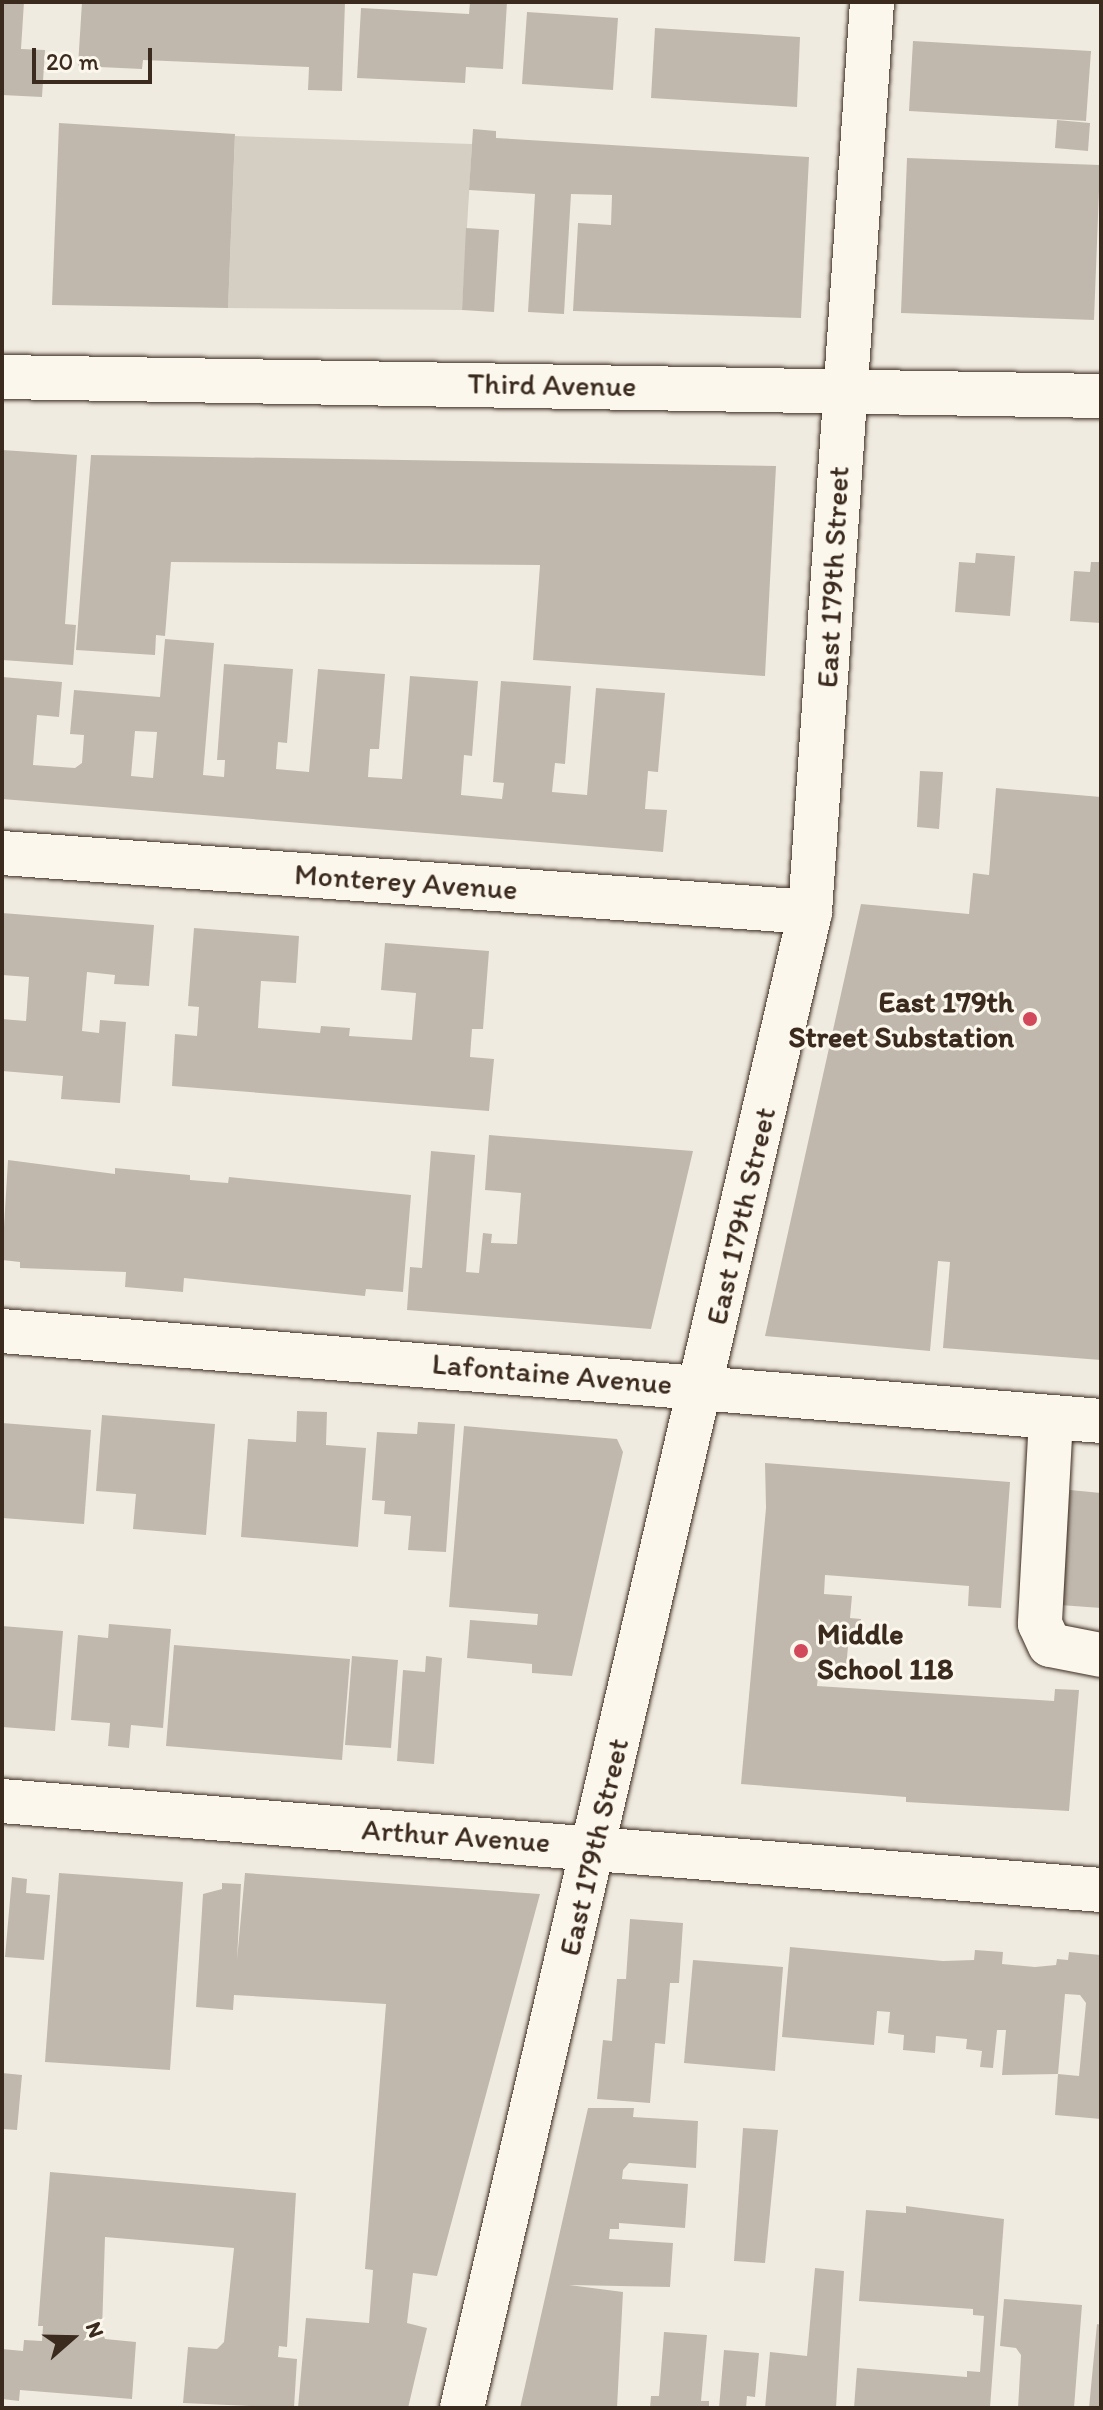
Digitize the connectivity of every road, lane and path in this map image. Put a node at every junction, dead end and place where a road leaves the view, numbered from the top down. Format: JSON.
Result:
{"nodes":[{"id":1,"x":872,"y":2,"type":"edge"},
{"id":2,"x":2,"y":377,"type":"edge"},
{"id":3,"x":847,"y":391,"type":"junction"},
{"id":4,"x":1101,"y":396,"type":"edge"},
{"id":5,"x":2,"y":853,"type":"edge"},
{"id":6,"x":810,"y":912,"type":"junction"},
{"id":7,"x":2,"y":1331,"type":"edge"},
{"id":8,"x":700,"y":1386,"type":"junction"},
{"id":9,"x":1051,"y":1418,"type":"junction"},
{"id":10,"x":1101,"y":1421,"type":"edge"},
{"id":11,"x":1101,"y":1655,"type":"edge"},
{"id":12,"x":2,"y":1801,"type":"edge"},
{"id":13,"x":595,"y":1847,"type":"junction"},
{"id":14,"x":1101,"y":1890,"type":"edge"},
{"id":15,"x":462,"y":2408,"type":"edge"}],
"edges":[{"from":1,"to":3,"type":"street","name":"East 179th Street"},
{"from":2,"to":3,"type":"street","name":"Third Avenue"},
{"from":3,"to":4,"type":"street","name":"Third Avenue"},
{"from":3,"to":6,"type":"street","name":"East 179th Street"},
{"from":5,"to":6,"type":"street","name":"Monterey Avenue"},
{"from":6,"to":8,"type":"street","name":"East 179th Street"},
{"from":7,"to":8,"type":"street","name":"Lafontaine Avenue"},
{"from":8,"to":9,"type":"street","name":"Lafontaine Avenue"},
{"from":8,"to":13,"type":"street","name":"East 179th Street"},
{"from":9,"to":10,"type":"street","name":"Lafontaine Avenue"},
{"from":9,"to":11,"type":"street"},
{"from":12,"to":13,"type":"street","name":"Arthur Avenue"},
{"from":13,"to":14,"type":"street","name":"Arthur Avenue"},
{"from":13,"to":15,"type":"street","name":"East 179th Street"}]}
